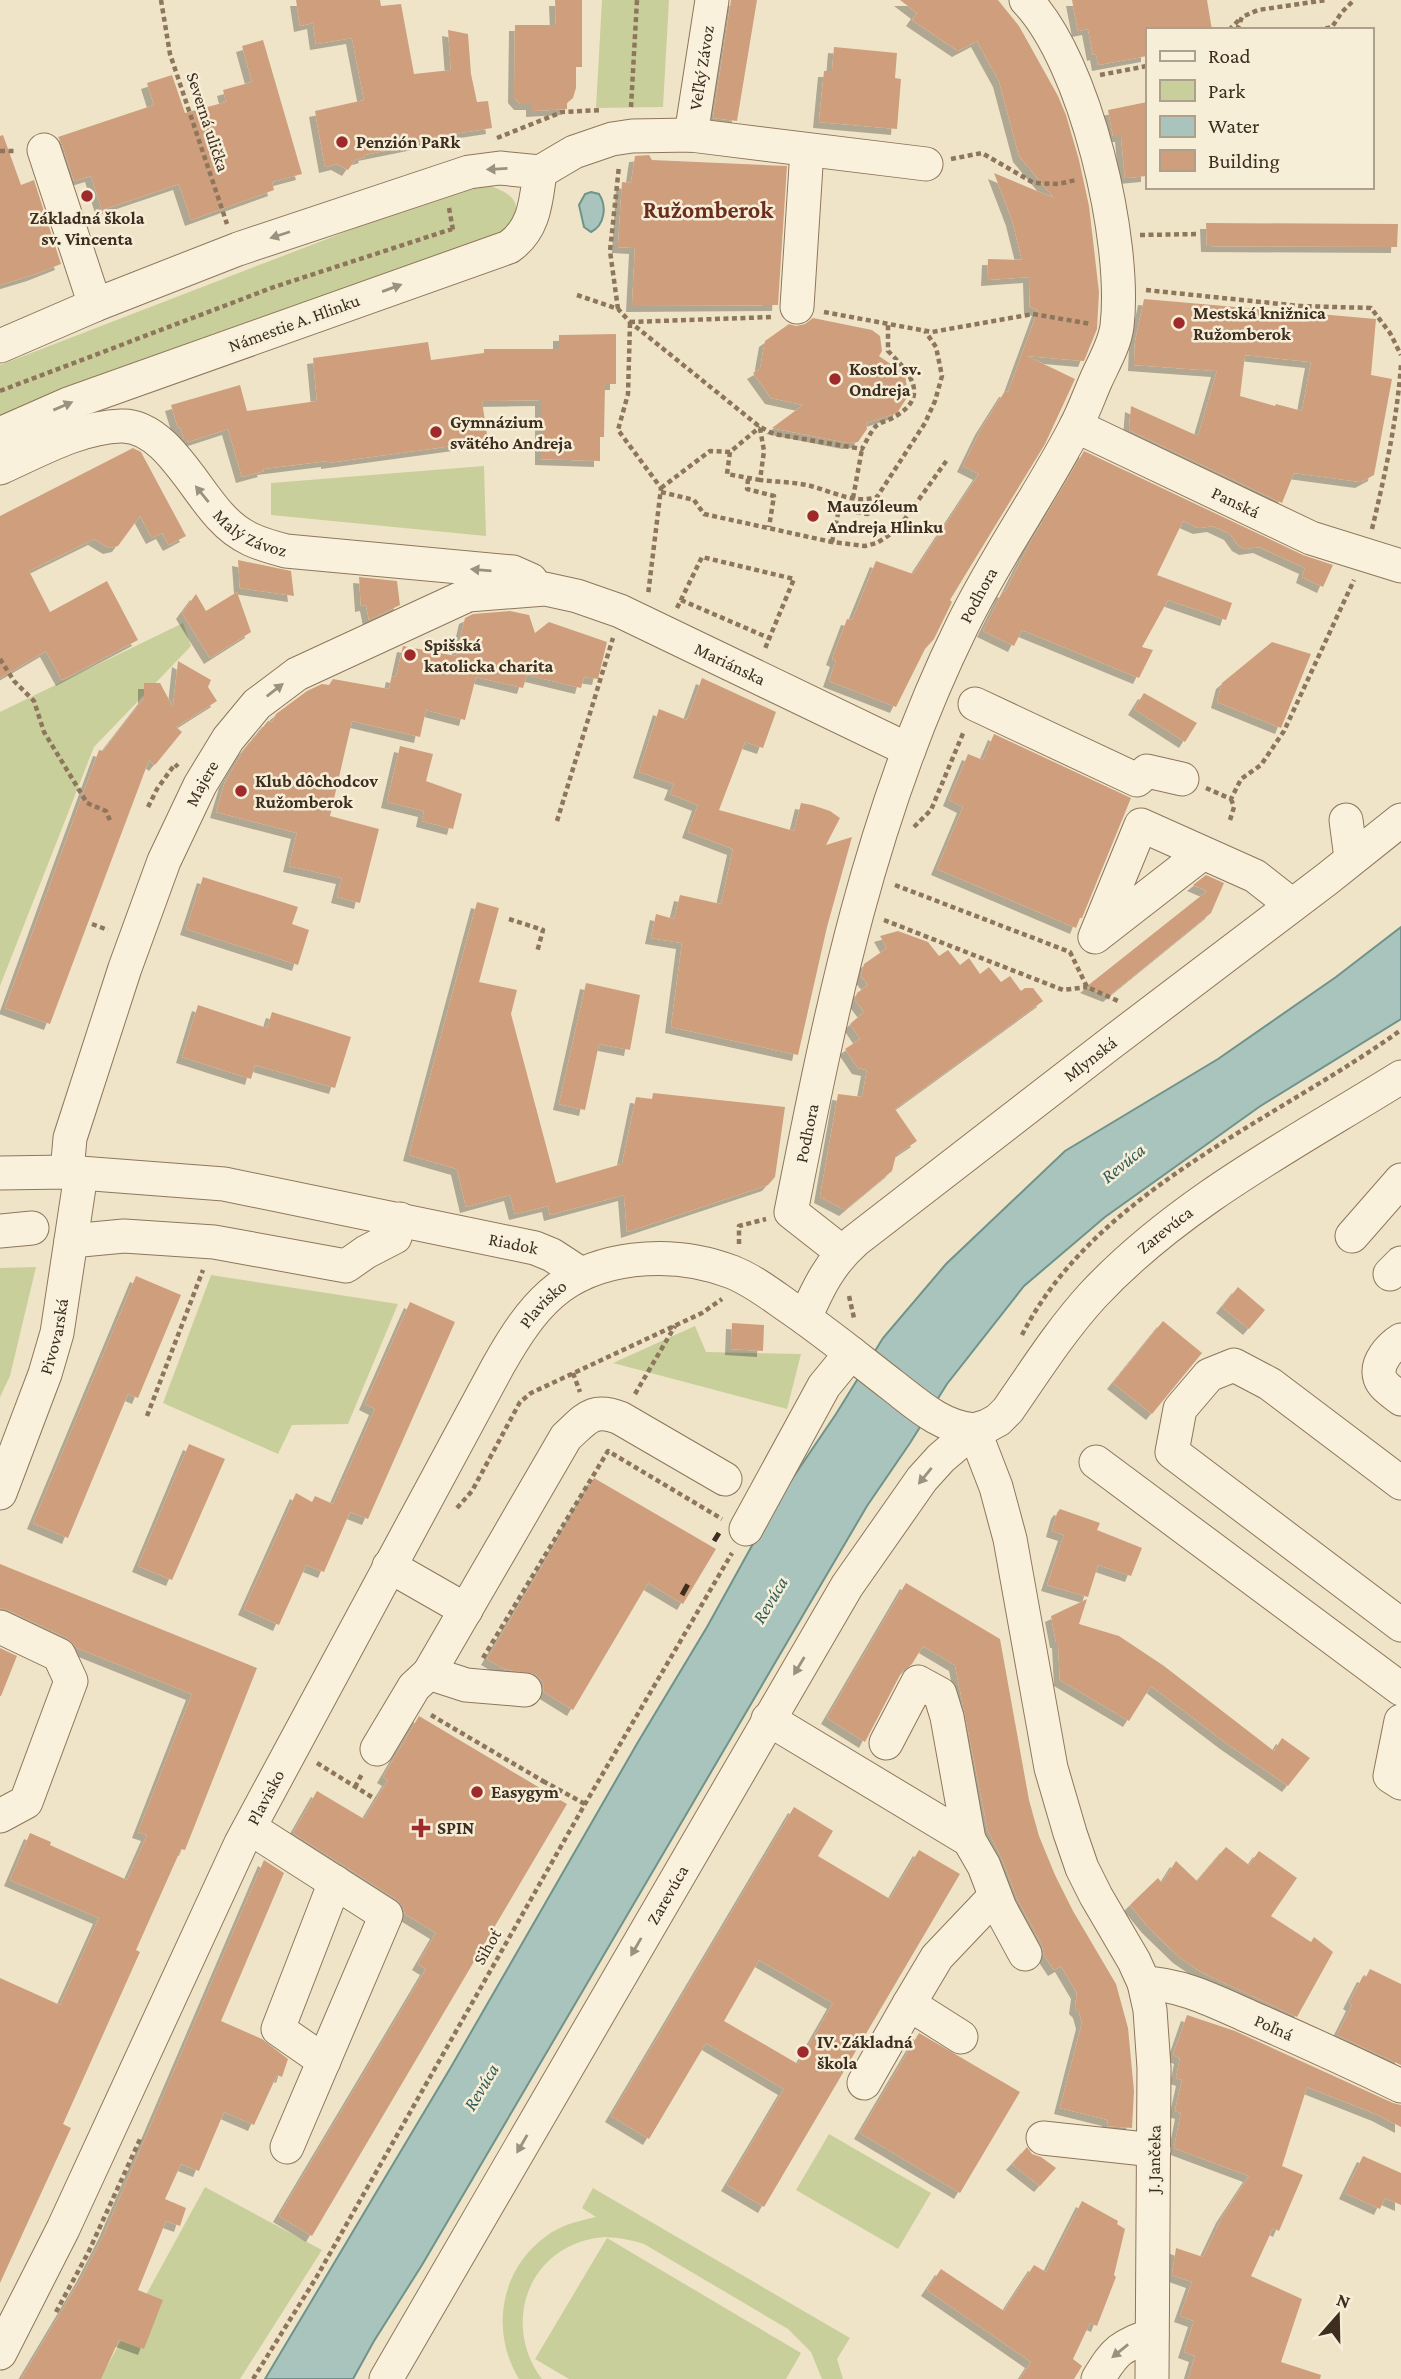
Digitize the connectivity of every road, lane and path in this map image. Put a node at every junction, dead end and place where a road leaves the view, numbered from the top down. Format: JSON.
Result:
{"nodes":[{"id":1,"x":161,"y":0,"type":"edge"},
{"id":2,"x":637,"y":0,"type":"edge"},
{"id":3,"x":712,"y":0,"type":"edge"},
{"id":4,"x":1026,"y":0,"type":"edge"},
{"id":5,"x":1326,"y":0,"type":"edge"},
{"id":6,"x":1354,"y":0,"type":"edge"},
{"id":7,"x":1242,"y":17,"type":"junction"},
{"id":8,"x":1231,"y":28,"type":"edge"},
{"id":9,"x":1238,"y":28,"type":"edge"},
{"id":10,"x":1324,"y":28,"type":"edge"},
{"id":11,"x":1146,"y":66,"type":"edge"},
{"id":12,"x":1073,"y":80,"type":"junction"},
{"id":13,"x":691,"y":135,"type":"junction"},
{"id":14,"x":632,"y":136,"type":"junction"},
{"id":15,"x":44,"y":150,"type":"dead end"},
{"id":16,"x":807,"y":150,"type":"junction"},
{"id":17,"x":926,"y":163,"type":"joint"},
{"id":18,"x":540,"y":172,"type":"junction"},
{"id":19,"x":1102,"y":175,"type":"junction"},
{"id":20,"x":452,"y":229,"type":"dead end"},
{"id":21,"x":1199,"y":234,"type":"dead end"},
{"id":22,"x":1114,"y":236,"type":"junction"},
{"id":23,"x":238,"y":249,"type":"junction"},
{"id":24,"x":1117,"y":286,"type":"junction"},
{"id":25,"x":577,"y":295,"type":"dead end"},
{"id":26,"x":94,"y":305,"type":"junction"},
{"id":27,"x":797,"y":307,"type":"junction"},
{"id":28,"x":618,"y":309,"type":"junction"},
{"id":29,"x":630,"y":322,"type":"junction"},
{"id":30,"x":888,"y":324,"type":"junction"},
{"id":31,"x":1117,"y":329,"type":"junction"},
{"id":32,"x":925,"y":331,"type":"junction"},
{"id":33,"x":0,"y":345,"type":"edge"},
{"id":34,"x":1401,"y":355,"type":"edge"},
{"id":35,"x":1401,"y":365,"type":"edge"},
{"id":36,"x":0,"y":391,"type":"edge"},
{"id":37,"x":1076,"y":426,"type":"junction"},
{"id":38,"x":760,"y":427,"type":"junction"},
{"id":39,"x":0,"y":433,"type":"edge"},
{"id":40,"x":862,"y":449,"type":"junction"},
{"id":41,"x":730,"y":452,"type":"junction"},
{"id":42,"x":947,"y":460,"type":"dead end"},
{"id":43,"x":0,"y":468,"type":"edge"},
{"id":44,"x":748,"y":479,"type":"junction"},
{"id":45,"x":760,"y":480,"type":"junction"},
{"id":46,"x":661,"y":490,"type":"junction"},
{"id":47,"x":877,"y":497,"type":"junction"},
{"id":48,"x":853,"y":498,"type":"junction"},
{"id":49,"x":769,"y":527,"type":"junction"},
{"id":50,"x":832,"y":542,"type":"junction"},
{"id":51,"x":1366,"y":554,"type":"junction"},
{"id":52,"x":1401,"y":566,"type":"edge"},
{"id":53,"x":545,"y":589,"type":"junction"},
{"id":54,"x":648,"y":594,"type":"dead end"},
{"id":55,"x":681,"y":600,"type":"junction"},
{"id":56,"x":620,"y":611,"type":"junction"},
{"id":57,"x":671,"y":617,"type":"dead end"},
{"id":58,"x":769,"y":638,"type":"junction"},
{"id":59,"x":0,"y":659,"type":"edge"},
{"id":60,"x":760,"y":662,"type":"dead end"},
{"id":61,"x":958,"y":697,"type":"junction"},
{"id":62,"x":909,"y":750,"type":"junction"},
{"id":63,"x":1191,"y":782,"type":"joint"},
{"id":64,"x":1231,"y":799,"type":"junction"},
{"id":65,"x":1230,"y":820,"type":"dead end"},
{"id":66,"x":1346,"y":820,"type":"dead end"},
{"id":67,"x":1401,"y":820,"type":"edge"},
{"id":68,"x":557,"y":821,"type":"dead end"},
{"id":69,"x":111,"y":823,"type":"dead end"},
{"id":70,"x":913,"y":828,"type":"dead end"},
{"id":71,"x":1203,"y":852,"type":"dead end"},
{"id":72,"x":1351,"y":858,"type":"junction"},
{"id":73,"x":867,"y":874,"type":"junction"},
{"id":74,"x":1292,"y":905,"type":"junction"},
{"id":75,"x":857,"y":909,"type":"junction"},
{"id":76,"x":509,"y":919,"type":"dead end"},
{"id":77,"x":537,"y":952,"type":"dead end"},
{"id":78,"x":1087,"y":987,"type":"junction"},
{"id":79,"x":1148,"y":1014,"type":"junction"},
{"id":80,"x":1401,"y":1077,"type":"edge"},
{"id":81,"x":0,"y":1173,"type":"edge"},
{"id":82,"x":74,"y":1173,"type":"junction"},
{"id":83,"x":1401,"y":1180,"type":"edge"},
{"id":84,"x":790,"y":1212,"type":"junction"},
{"id":85,"x":400,"y":1219,"type":"junction"},
{"id":86,"x":1352,"y":1236,"type":"dead end"},
{"id":87,"x":71,"y":1241,"type":"junction"},
{"id":88,"x":214,"y":1242,"type":"junction"},
{"id":89,"x":738,"y":1244,"type":"dead end"},
{"id":90,"x":842,"y":1252,"type":"junction"},
{"id":91,"x":581,"y":1273,"type":"junction"},
{"id":92,"x":849,"y":1290,"type":"dead end"},
{"id":93,"x":726,"y":1292,"type":"dead end"},
{"id":94,"x":805,"y":1318,"type":"junction"},
{"id":95,"x":1028,"y":1323,"type":"dead end"},
{"id":96,"x":675,"y":1325,"type":"junction"},
{"id":97,"x":1401,"y":1340,"type":"edge"},
{"id":98,"x":857,"y":1346,"type":"junction"},
{"id":99,"x":1017,"y":1346,"type":"dead end"},
{"id":100,"x":1401,"y":1399,"type":"edge"},
{"id":101,"x":147,"y":1416,"type":"dead end"},
{"id":102,"x":620,"y":1418,"type":"junction"},
{"id":103,"x":974,"y":1430,"type":"junction"},
{"id":104,"x":1096,"y":1462,"type":"dead end"},
{"id":105,"x":725,"y":1479,"type":"dead end"},
{"id":106,"x":1401,"y":1483,"type":"edge"},
{"id":107,"x":0,"y":1493,"type":"edge"},
{"id":108,"x":449,"y":1517,"type":"dead end"},
{"id":109,"x":746,"y":1529,"type":"junction"},
{"id":110,"x":390,"y":1566,"type":"junction"},
{"id":111,"x":466,"y":1610,"type":"junction"},
{"id":112,"x":1401,"y":1625,"type":"edge"},
{"id":113,"x":0,"y":1627,"type":"edge"},
{"id":114,"x":483,"y":1658,"type":"dead end"},
{"id":115,"x":429,"y":1674,"type":"junction"},
{"id":116,"x":1401,"y":1689,"type":"edge"},
{"id":117,"x":525,"y":1690,"type":"dead end"},
{"id":118,"x":406,"y":1700,"type":"junction"},
{"id":119,"x":768,"y":1719,"type":"junction"},
{"id":120,"x":1401,"y":1721,"type":"edge"},
{"id":121,"x":886,"y":1743,"type":"dead end"},
{"id":122,"x":377,"y":1749,"type":"dead end"},
{"id":123,"x":311,"y":1774,"type":"dead end"},
{"id":124,"x":1401,"y":1783,"type":"edge"},
{"id":125,"x":375,"y":1799,"type":"dead end"},
{"id":126,"x":585,"y":1804,"type":"junction"},
{"id":127,"x":0,"y":1816,"type":"edge"},
{"id":128,"x":250,"y":1828,"type":"junction"},
{"id":129,"x":969,"y":1840,"type":"junction"},
{"id":130,"x":335,"y":1882,"type":"junction"},
{"id":131,"x":995,"y":1896,"type":"junction"},
{"id":132,"x":1025,"y":1954,"type":"dead end"},
{"id":133,"x":1144,"y":1983,"type":"junction"},
{"id":134,"x":909,"y":2004,"type":"junction"},
{"id":135,"x":961,"y":2037,"type":"dead end"},
{"id":136,"x":324,"y":2061,"type":"junction"},
{"id":137,"x":864,"y":2083,"type":"dead end"},
{"id":138,"x":1401,"y":2087,"type":"edge"},
{"id":139,"x":143,"y":2132,"type":"dead end"},
{"id":140,"x":1043,"y":2138,"type":"dead end"},
{"id":141,"x":287,"y":2147,"type":"dead end"},
{"id":142,"x":1154,"y":2150,"type":"junction"},
{"id":143,"x":51,"y":2321,"type":"dead end"},
{"id":144,"x":1152,"y":2335,"type":"junction"},
{"id":145,"x":0,"y":2353,"type":"edge"},
{"id":146,"x":253,"y":2379,"type":"edge"},
{"id":147,"x":386,"y":2379,"type":"edge"},
{"id":148,"x":1098,"y":2379,"type":"edge"},
{"id":149,"x":1152,"y":2379,"type":"edge"}],
"edges":[{"from":1,"to":23,"type":"path","name":"Severná ulička"},
{"from":2,"to":14,"type":"path"},
{"from":3,"to":13,"type":"street","name":"Veľký Závoz"},
{"from":4,"to":12,"type":"street","name":"Podhora"},
{"from":5,"to":7,"type":"path"},
{"from":6,"to":10,"type":"path"},
{"from":7,"to":8,"type":"path"},
{"from":7,"to":9,"type":"path"},
{"from":11,"to":12,"type":"path"},
{"from":12,"to":19,"type":"street","name":"Podhora"},
{"from":13,"to":14,"type":"street"},
{"from":13,"to":16,"type":"street"},
{"from":14,"to":18,"type":"street"},
{"from":14,"to":28,"type":"path"},
{"from":15,"to":26,"type":"street"},
{"from":16,"to":17,"type":"street"},
{"from":16,"to":27,"type":"street"},
{"from":17,"to":19,"type":"path"},
{"from":18,"to":23,"type":"street","one_way":true},
{"from":39,"to":18,"type":"street","name":"Námestie A. Hlinku","one_way":true},
{"from":19,"to":22,"type":"street","name":"Podhora"},
{"from":20,"to":36,"type":"path"},
{"from":21,"to":22,"type":"path"},
{"from":22,"to":24,"type":"street","name":"Podhora"},
{"from":23,"to":26,"type":"street"},
{"from":24,"to":31,"type":"street","name":"Podhora"},
{"from":24,"to":34,"type":"path"},
{"from":25,"to":28,"type":"path"},
{"from":26,"to":33,"type":"street"},
{"from":27,"to":29,"type":"path"},
{"from":27,"to":30,"type":"path"},
{"from":28,"to":29,"type":"path"},
{"from":29,"to":38,"type":"path"},
{"from":29,"to":46,"type":"path"},
{"from":30,"to":32,"type":"path"},
{"from":30,"to":40,"type":"path"},
{"from":31,"to":32,"type":"path"},
{"from":31,"to":37,"type":"street","name":"Podhora"},
{"from":32,"to":47,"type":"path"},
{"from":35,"to":51,"type":"path"},
{"from":37,"to":51,"type":"street","name":"Panská"},
{"from":37,"to":61,"type":"street","name":"Podhora"},
{"from":38,"to":40,"type":"path"},
{"from":38,"to":41,"type":"path"},
{"from":38,"to":45,"type":"path"},
{"from":40,"to":48,"type":"path"},
{"from":41,"to":44,"type":"path"},
{"from":41,"to":46,"type":"path"},
{"from":42,"to":50,"type":"path"},
{"from":53,"to":43,"type":"street","name":"Malý Závoz","one_way":true},
{"from":44,"to":45,"type":"path"},
{"from":44,"to":49,"type":"path"},
{"from":45,"to":48,"type":"path"},
{"from":46,"to":49,"type":"path"},
{"from":46,"to":54,"type":"path"},
{"from":47,"to":48,"type":"path"},
{"from":47,"to":50,"type":"path"},
{"from":49,"to":50,"type":"path"},
{"from":51,"to":52,"type":"street","name":"Panská"},
{"from":51,"to":64,"type":"path"},
{"from":53,"to":56,"type":"street","name":"Mariánska"},
{"from":82,"to":53,"type":"street","name":"Majere","one_way":true},
{"from":55,"to":57,"type":"path"},
{"from":55,"to":58,"type":"path"},
{"from":55,"to":58,"type":"path"},
{"from":56,"to":62,"type":"street","name":"Mariánska"},
{"from":56,"to":68,"type":"path"},
{"from":58,"to":60,"type":"path"},
{"from":59,"to":69,"type":"path"},
{"from":61,"to":62,"type":"street","name":"Podhora"},
{"from":61,"to":63,"type":"street"},
{"from":61,"to":70,"type":"path"},
{"from":62,"to":73,"type":"street","name":"Podhora"},
{"from":63,"to":64,"type":"path"},
{"from":64,"to":65,"type":"path"},
{"from":66,"to":72,"type":"street"},
{"from":67,"to":72,"type":"street","name":"Mlynská"},
{"from":71,"to":74,"type":"street"},
{"from":72,"to":74,"type":"street","name":"Mlynská"},
{"from":73,"to":75,"type":"street","name":"Podhora"},
{"from":73,"to":78,"type":"path"},
{"from":74,"to":79,"type":"street","name":"Mlynská"},
{"from":75,"to":78,"type":"path"},
{"from":75,"to":84,"type":"street","name":"Podhora"},
{"from":76,"to":77,"type":"path"},
{"from":78,"to":79,"type":"path"},
{"from":79,"to":90,"type":"street","name":"Mlynská"},
{"from":80,"to":103,"type":"street","name":"Zarevúca"},
{"from":81,"to":82,"type":"street","name":"Riadok"},
{"from":82,"to":85,"type":"street","name":"Riadok"},
{"from":82,"to":87,"type":"street","name":"Pivovarská"},
{"from":83,"to":86,"type":"street"},
{"from":84,"to":89,"type":"path"},
{"from":84,"to":90,"type":"street"},
{"from":85,"to":88,"type":"street"},
{"from":85,"to":91,"type":"street","name":"Riadok"},
{"from":87,"to":88,"type":"street"},
{"from":87,"to":107,"type":"street","name":"Pivovarská"},
{"from":88,"to":101,"type":"path"},
{"from":90,"to":94,"type":"street","name":"Mlynská"},
{"from":91,"to":94,"type":"street"},
{"from":91,"to":110,"type":"street","name":"Plavisko"},
{"from":92,"to":98,"type":"path"},
{"from":93,"to":96,"type":"path"},
{"from":94,"to":98,"type":"street"},
{"from":95,"to":99,"type":"path"},
{"from":96,"to":102,"type":"path"},
{"from":96,"to":108,"type":"path"},
{"from":97,"to":100,"type":"street"},
{"from":98,"to":103,"type":"street"},
{"from":98,"to":109,"type":"street"},
{"from":102,"to":105,"type":"street"},
{"from":102,"to":111,"type":"street"},
{"from":103,"to":119,"type":"street","name":"Zarevúca","one_way":true},
{"from":103,"to":133,"type":"street"},
{"from":104,"to":116,"type":"street"},
{"from":106,"to":112,"type":"street"},
{"from":109,"to":114,"type":"path"},
{"from":109,"to":126,"type":"path","name":"Sihoť"},
{"from":110,"to":111,"type":"street"},
{"from":110,"to":128,"type":"street","name":"Plavisko"},
{"from":111,"to":115,"type":"street"},
{"from":113,"to":127,"type":"street"},
{"from":115,"to":117,"type":"street"},
{"from":115,"to":118,"type":"street"},
{"from":118,"to":122,"type":"street"},
{"from":118,"to":126,"type":"path"},
{"from":119,"to":129,"type":"street"},
{"from":119,"to":147,"type":"street","name":"Zarevúca","one_way":true},
{"from":120,"to":124,"type":"street"},
{"from":121,"to":129,"type":"street"},
{"from":123,"to":125,"type":"path"},
{"from":126,"to":146,"type":"path","name":"Sihoť"},
{"from":128,"to":130,"type":"street"},
{"from":128,"to":145,"type":"street","name":"Plavisko"},
{"from":129,"to":131,"type":"street"},
{"from":130,"to":136,"type":"street"},
{"from":130,"to":136,"type":"street"},
{"from":131,"to":132,"type":"street"},
{"from":131,"to":134,"type":"street"},
{"from":133,"to":138,"type":"street","name":"Poľná"},
{"from":133,"to":142,"type":"street","name":"J. Jančeka"},
{"from":134,"to":135,"type":"street"},
{"from":134,"to":137,"type":"street"},
{"from":136,"to":141,"type":"street"},
{"from":139,"to":143,"type":"path"},
{"from":140,"to":142,"type":"street"},
{"from":142,"to":144,"type":"street","name":"J. Jančeka"},
{"from":144,"to":148,"type":"street","one_way":true},
{"from":144,"to":149,"type":"street","name":"J. Jančeka"}]}
